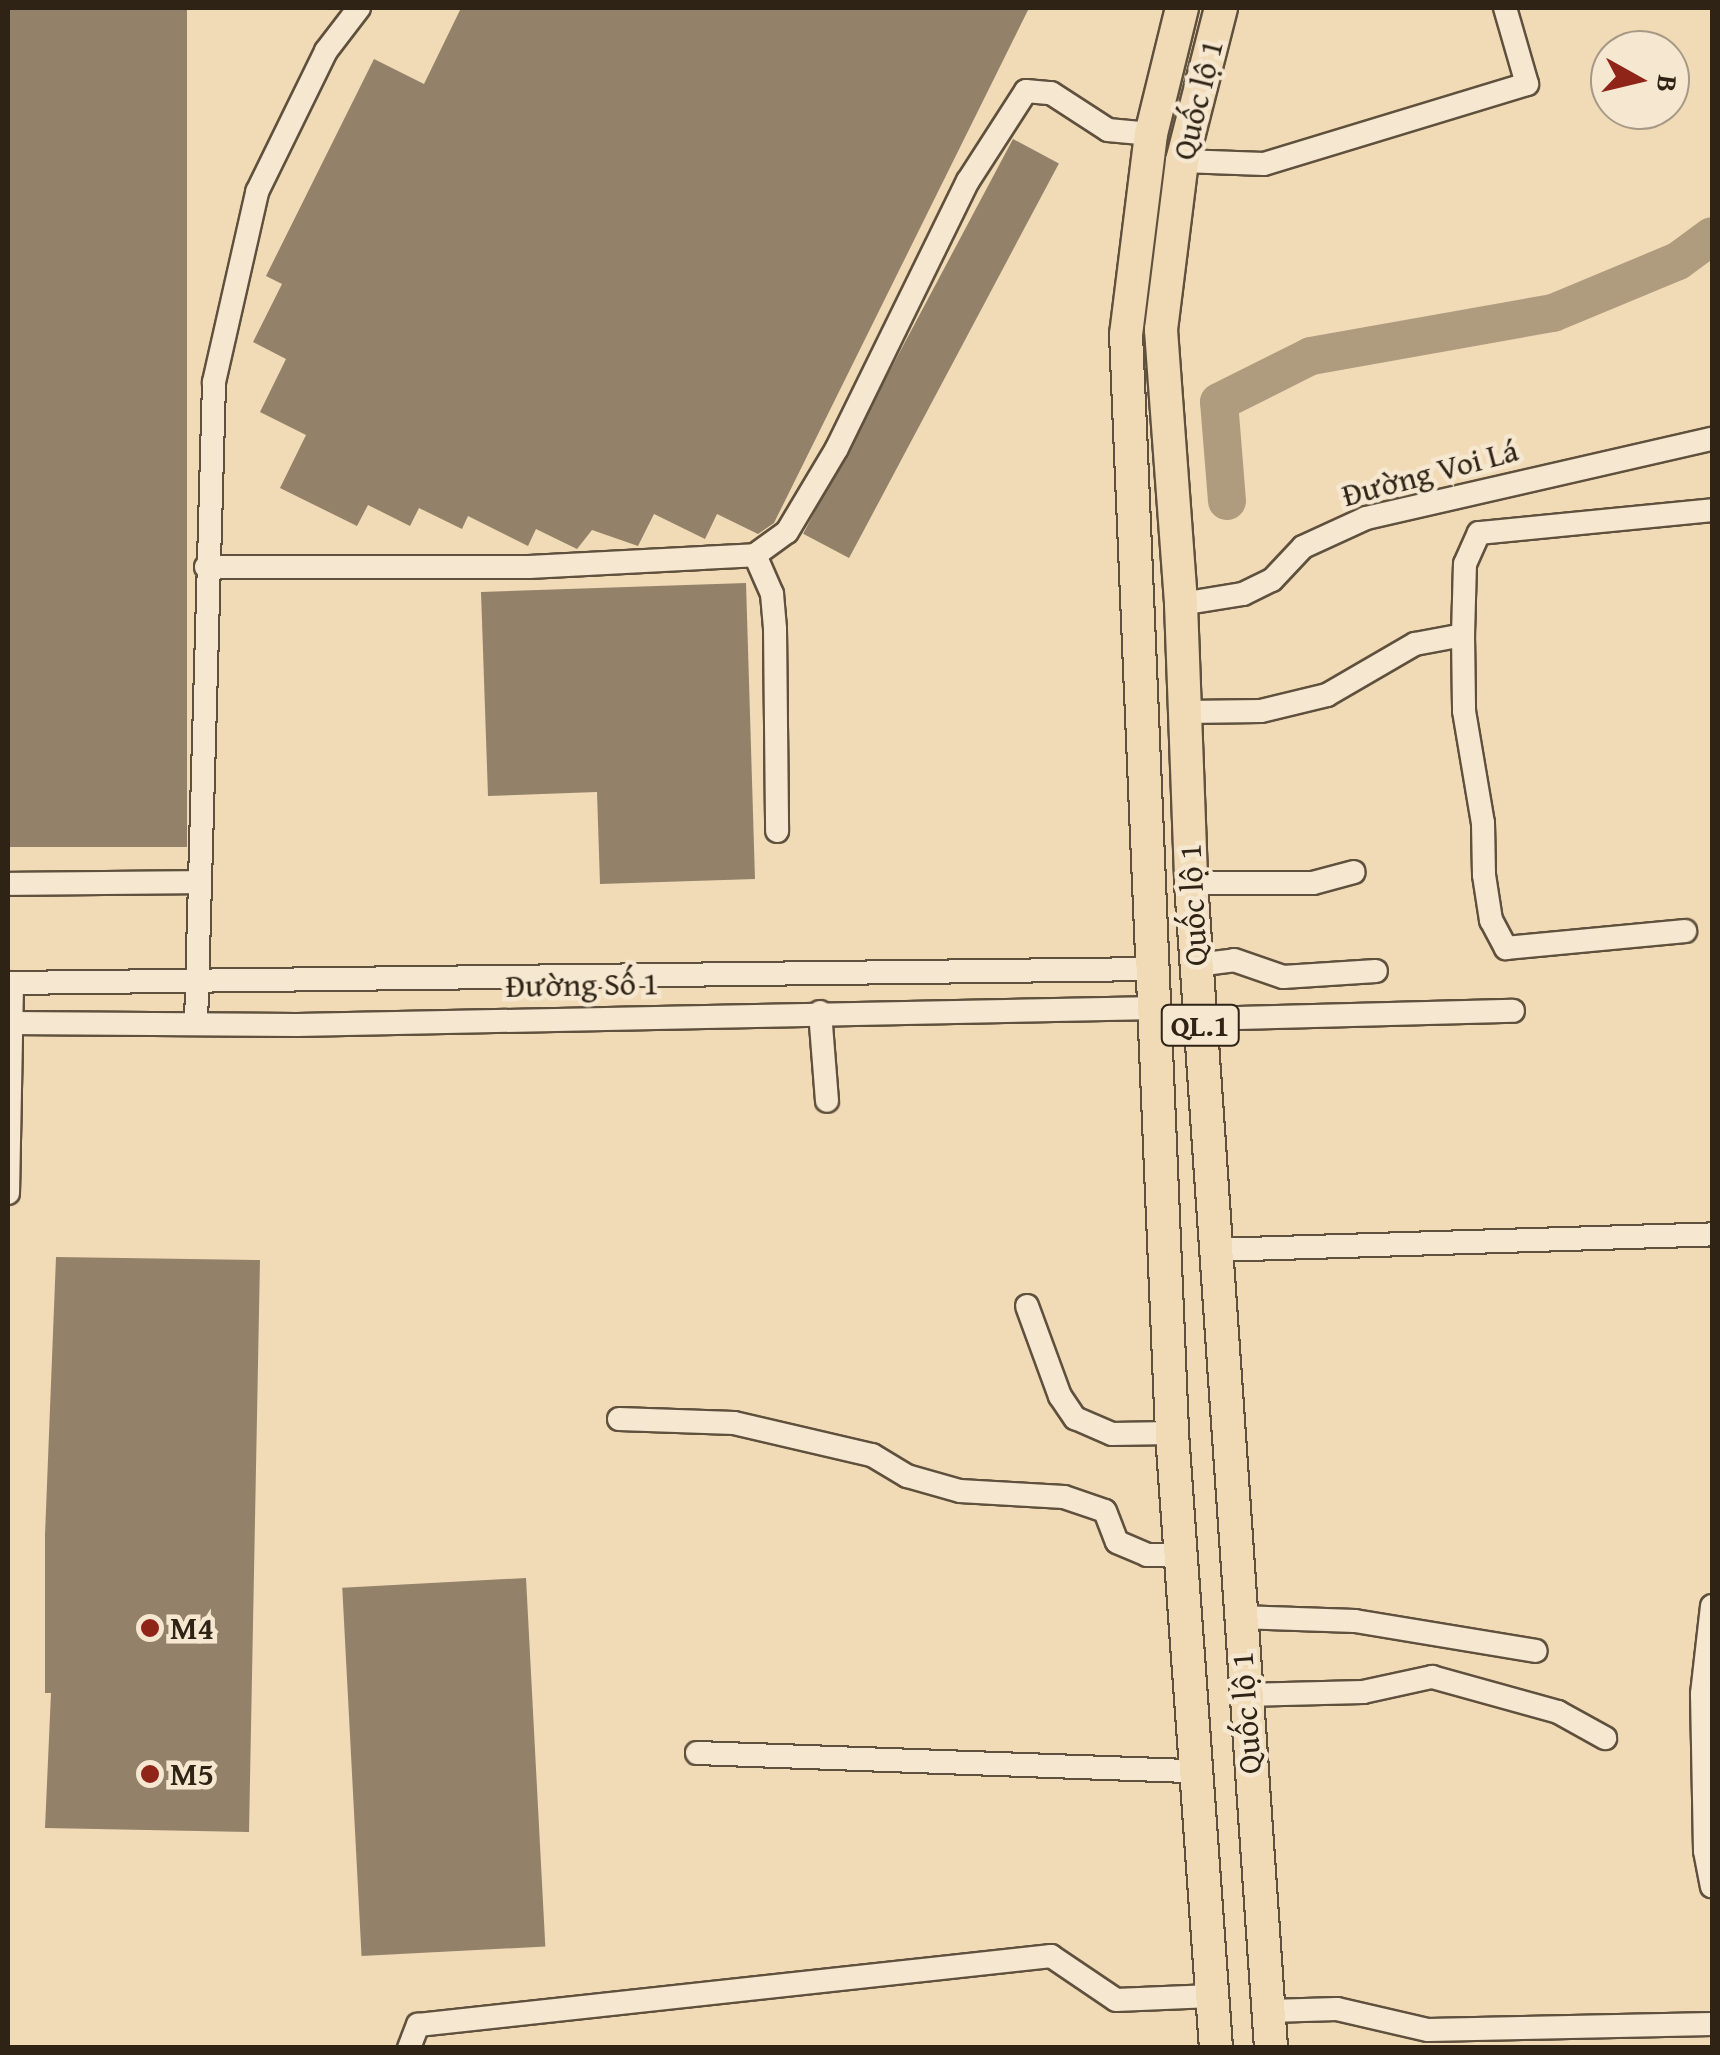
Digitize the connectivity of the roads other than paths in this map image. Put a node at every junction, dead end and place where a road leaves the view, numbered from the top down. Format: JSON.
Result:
{"nodes":[{"id":1,"x":359,"y":8,"type":"edge"},
{"id":2,"x":1182,"y":8,"type":"edge"},
{"id":3,"x":1221,"y":8,"type":"edge"},
{"id":4,"x":1504,"y":8,"type":"edge"},
{"id":5,"x":1150,"y":134,"type":"junction"},
{"id":6,"x":1182,"y":161,"type":"junction"},
{"id":7,"x":1712,"y":439,"type":"edge"},
{"id":8,"x":1712,"y":510,"type":"edge"},
{"id":9,"x":755,"y":555,"type":"junction"},
{"id":10,"x":206,"y":567,"type":"junction"},
{"id":11,"x":1181,"y":604,"type":"junction"},
{"id":12,"x":1463,"y":634,"type":"junction"},
{"id":13,"x":1185,"y":712,"type":"junction"},
{"id":14,"x":777,"y":831,"type":"dead end"},
{"id":15,"x":1354,"y":872,"type":"dead end"},
{"id":16,"x":198,"y":882,"type":"junction"},
{"id":17,"x":1191,"y":883,"type":"junction"},
{"id":18,"x":8,"y":884,"type":"edge"},
{"id":19,"x":1685,"y":931,"type":"dead end"},
{"id":20,"x":1196,"y":966,"type":"junction"},
{"id":21,"x":1154,"y":969,"type":"junction"},
{"id":22,"x":1376,"y":972,"type":"dead end"},
{"id":23,"x":196,"y":981,"type":"junction"},
{"id":24,"x":10,"y":983,"type":"edge"},
{"id":25,"x":1158,"y":1008,"type":"junction"},
{"id":26,"x":1512,"y":1010,"type":"dead end"},
{"id":27,"x":820,"y":1012,"type":"junction"},
{"id":28,"x":1199,"y":1012,"type":"junction"},
{"id":29,"x":9,"y":1023,"type":"edge"},
{"id":30,"x":196,"y":1024,"type":"junction"},
{"id":31,"x":826,"y":1101,"type":"dead end"},
{"id":32,"x":8,"y":1192,"type":"edge"},
{"id":33,"x":1712,"y":1234,"type":"edge"},
{"id":34,"x":1215,"y":1250,"type":"junction"},
{"id":35,"x":1027,"y":1306,"type":"dead end"},
{"id":36,"x":619,"y":1420,"type":"dead end"},
{"id":37,"x":1172,"y":1434,"type":"junction"},
{"id":38,"x":1181,"y":1555,"type":"junction"},
{"id":39,"x":1712,"y":1606,"type":"edge"},
{"id":40,"x":1239,"y":1618,"type":"junction"},
{"id":41,"x":1536,"y":1651,"type":"dead end"},
{"id":42,"x":1244,"y":1695,"type":"junction"},
{"id":43,"x":1605,"y":1738,"type":"dead end"},
{"id":44,"x":697,"y":1753,"type":"dead end"},
{"id":45,"x":1196,"y":1771,"type":"junction"},
{"id":46,"x":1712,"y":1886,"type":"edge"},
{"id":47,"x":1212,"y":1996,"type":"junction"},
{"id":48,"x":1270,"y":2011,"type":"junction"},
{"id":49,"x":1712,"y":2024,"type":"edge"},
{"id":50,"x":409,"y":2048,"type":"edge"},
{"id":51,"x":1216,"y":2048,"type":"edge"},
{"id":52,"x":1271,"y":2048,"type":"edge"}],
"edges":[{"from":1,"to":10,"type":"street"},
{"from":2,"to":5,"type":"highway","name":"Quốc lộ 1","number":"QL.1"},
{"from":3,"to":6,"type":"highway","name":"Quốc lộ 1","number":"QL.1"},
{"from":4,"to":6,"type":"street"},
{"from":5,"to":9,"type":"street"},
{"from":5,"to":21,"type":"highway","name":"Quốc lộ 1","number":"QL.1"},
{"from":6,"to":11,"type":"highway","name":"Quốc lộ 1","number":"QL.1"},
{"from":7,"to":11,"type":"street","name":"Đường Voi Lá"},
{"from":8,"to":12,"type":"street"},
{"from":9,"to":10,"type":"street"},
{"from":9,"to":14,"type":"street"},
{"from":10,"to":16,"type":"street"},
{"from":11,"to":13,"type":"highway","name":"Quốc lộ 1","number":"QL.1"},
{"from":12,"to":13,"type":"street"},
{"from":12,"to":19,"type":"street"},
{"from":13,"to":17,"type":"highway","name":"Quốc lộ 1","number":"QL.1"},
{"from":15,"to":17,"type":"street"},
{"from":16,"to":18,"type":"street"},
{"from":16,"to":23,"type":"street"},
{"from":17,"to":20,"type":"highway","name":"Quốc lộ 1","number":"QL.1"},
{"from":20,"to":21,"type":"highway"},
{"from":20,"to":22,"type":"street"},
{"from":20,"to":28,"type":"highway","name":"Quốc lộ 1","number":"QL.1"},
{"from":21,"to":23,"type":"street","name":"Đường Số 1"},
{"from":21,"to":25,"type":"highway","name":"Quốc lộ 1","number":"QL.1"},
{"from":23,"to":24,"type":"street","name":"Đường Số 1"},
{"from":23,"to":30,"type":"street"},
{"from":24,"to":29,"type":"street"},
{"from":25,"to":27,"type":"street","name":"Đường Số 1"},
{"from":25,"to":28,"type":"highway"},
{"from":25,"to":37,"type":"highway","name":"Quốc lộ 1","number":"QL.1"},
{"from":26,"to":28,"type":"street"},
{"from":27,"to":30,"type":"street","name":"Đường Số 1"},
{"from":27,"to":31,"type":"street"},
{"from":28,"to":34,"type":"highway","name":"Quốc lộ 1","number":"QL.1"},
{"from":29,"to":30,"type":"street","name":"Đường Số 1"},
{"from":29,"to":32,"type":"street"},
{"from":33,"to":34,"type":"street"},
{"from":34,"to":40,"type":"highway","name":"Quốc lộ 1","number":"QL.1"},
{"from":35,"to":37,"type":"street"},
{"from":36,"to":38,"type":"street"},
{"from":37,"to":38,"type":"highway","name":"Quốc lộ 1","number":"QL.1"},
{"from":38,"to":45,"type":"highway","name":"Quốc lộ 1","number":"QL.1"},
{"from":39,"to":46,"type":"street"},
{"from":40,"to":41,"type":"street"},
{"from":40,"to":42,"type":"highway","name":"Quốc lộ 1","number":"QL.1"},
{"from":42,"to":43,"type":"street"},
{"from":42,"to":48,"type":"highway","name":"Quốc lộ 1","number":"QL.1"},
{"from":44,"to":45,"type":"street"},
{"from":45,"to":47,"type":"highway","name":"Quốc lộ 1","number":"QL.1"},
{"from":47,"to":50,"type":"street"},
{"from":47,"to":51,"type":"highway","name":"Quốc lộ 1","number":"QL.1"},
{"from":48,"to":49,"type":"street"},
{"from":48,"to":52,"type":"highway","name":"Quốc lộ 1","number":"QL.1"}]}
